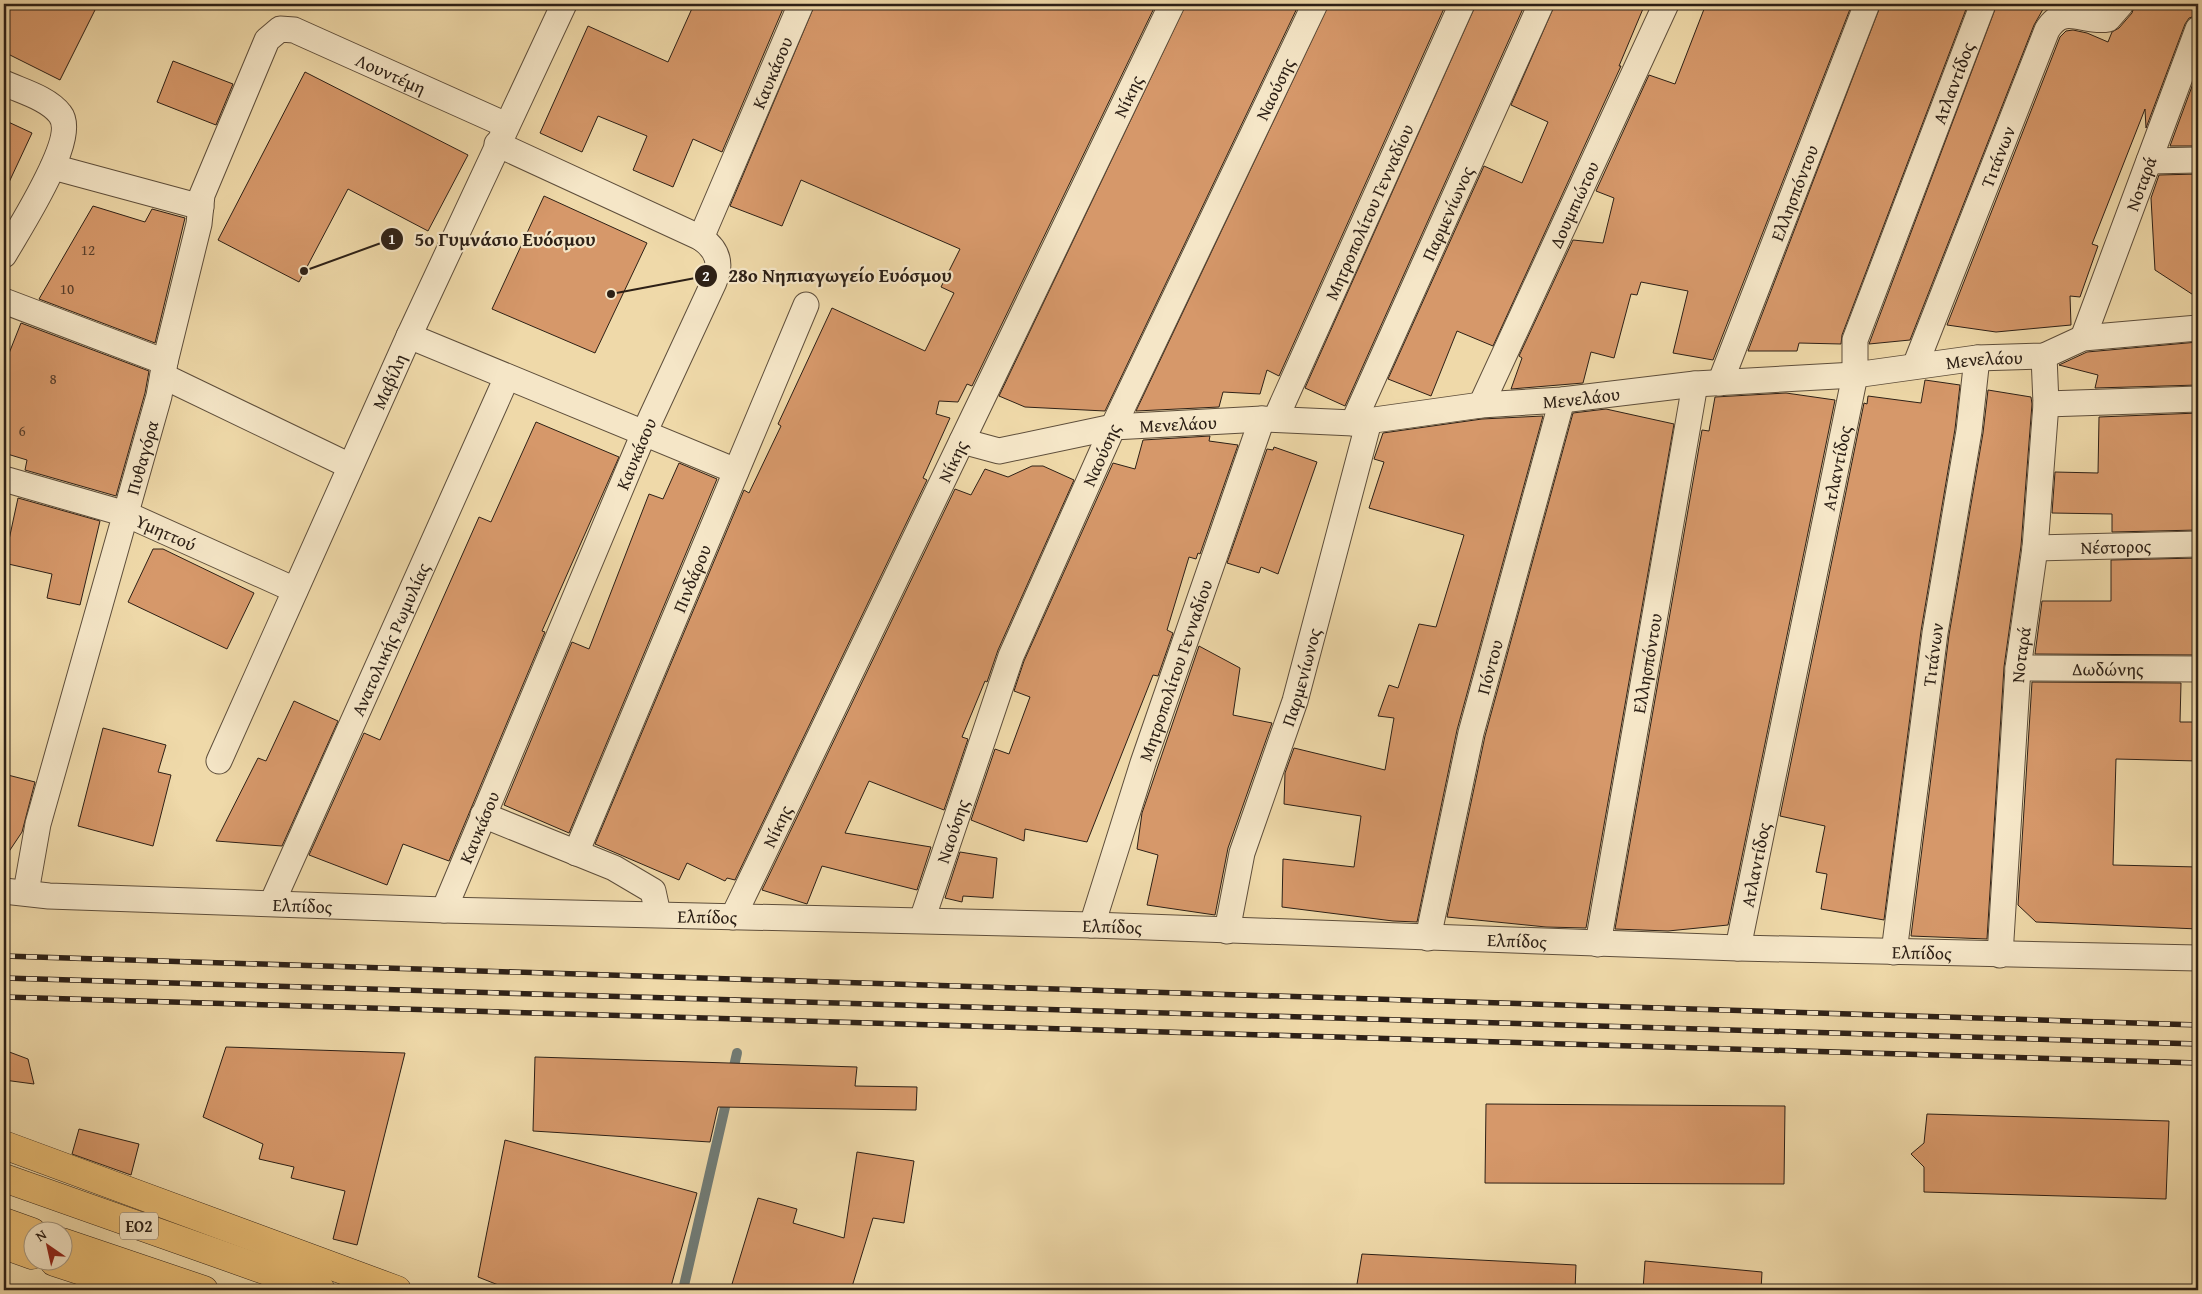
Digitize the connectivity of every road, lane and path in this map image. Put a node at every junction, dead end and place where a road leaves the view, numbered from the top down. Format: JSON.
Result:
{"nodes":[{"id":1,"x":564,"y":4,"type":"edge"},
{"id":2,"x":801,"y":4,"type":"edge"},
{"id":3,"x":1172,"y":4,"type":"edge"},
{"id":4,"x":1315,"y":4,"type":"edge"},
{"id":5,"x":1462,"y":4,"type":"edge"},
{"id":6,"x":1541,"y":4,"type":"edge"},
{"id":7,"x":1666,"y":4,"type":"edge"},
{"id":8,"x":1867,"y":4,"type":"edge"},
{"id":9,"x":1984,"y":4,"type":"edge"},
{"id":10,"x":2120,"y":4,"type":"edge"},
{"id":11,"x":2198,"y":29,"type":"edge"},
{"id":12,"x":276,"y":32,"type":"joint"},
{"id":13,"x":4,"y":83,"type":"edge"},
{"id":14,"x":502,"y":134,"type":"junction"},
{"id":15,"x":2149,"y":160,"type":"junction"},
{"id":16,"x":2198,"y":160,"type":"edge"},
{"id":17,"x":52,"y":167,"type":"junction"},
{"id":18,"x":201,"y":207,"type":"junction"},
{"id":19,"x":701,"y":238,"type":"junction"},
{"id":20,"x":4,"y":255,"type":"edge"},
{"id":21,"x":4,"y":301,"type":"edge"},
{"id":22,"x":806,"y":305,"type":"dead end"},
{"id":23,"x":2198,"y":328,"type":"edge"},
{"id":24,"x":409,"y":336,"type":"junction"},
{"id":25,"x":2083,"y":338,"type":"junction"},
{"id":26,"x":2044,"y":356,"type":"junction"},
{"id":27,"x":1977,"y":358,"type":"junction"},
{"id":28,"x":1915,"y":366,"type":"junction"},
{"id":29,"x":164,"y":369,"type":"junction"},
{"id":30,"x":1855,"y":375,"type":"junction"},
{"id":31,"x":507,"y":377,"type":"junction"},
{"id":32,"x":1720,"y":383,"type":"junction"},
{"id":33,"x":1695,"y":384,"type":"junction"},
{"id":34,"x":2198,"y":399,"type":"edge"},
{"id":35,"x":1562,"y":400,"type":"junction"},
{"id":36,"x":2046,"y":404,"type":"junction"},
{"id":37,"x":1481,"y":405,"type":"junction"},
{"id":38,"x":1269,"y":418,"type":"junction"},
{"id":39,"x":1361,"y":422,"type":"junction"},
{"id":40,"x":1114,"y":427,"type":"junction"},
{"id":41,"x":644,"y":433,"type":"junction"},
{"id":42,"x":962,"y":441,"type":"junction"},
{"id":43,"x":350,"y":466,"type":"junction"},
{"id":44,"x":736,"y":471,"type":"junction"},
{"id":45,"x":4,"y":479,"type":"edge"},
{"id":46,"x":126,"y":514,"type":"junction"},
{"id":47,"x":2198,"y":544,"type":"edge"},
{"id":48,"x":2035,"y":548,"type":"junction"},
{"id":49,"x":295,"y":590,"type":"junction"},
{"id":50,"x":2018,"y":668,"type":"junction"},
{"id":51,"x":2198,"y":669,"type":"edge"},
{"id":52,"x":220,"y":761,"type":"dead end"},
{"id":53,"x":483,"y":815,"type":"junction"},
{"id":54,"x":576,"y":852,"type":"junction"},
{"id":55,"x":15,"y":891,"type":"edge"},
{"id":56,"x":272,"y":903,"type":"junction"},
{"id":57,"x":444,"y":910,"type":"junction"},
{"id":58,"x":658,"y":914,"type":"junction"},
{"id":59,"x":733,"y":917,"type":"junction"},
{"id":60,"x":922,"y":920,"type":"junction"},
{"id":61,"x":1092,"y":926,"type":"junction"},
{"id":62,"x":1227,"y":931,"type":"junction"},
{"id":63,"x":1428,"y":938,"type":"junction"},
{"id":64,"x":1598,"y":944,"type":"junction"},
{"id":65,"x":1738,"y":948,"type":"junction"},
{"id":66,"x":1894,"y":952,"type":"junction"},
{"id":67,"x":2000,"y":955,"type":"junction"},
{"id":68,"x":2198,"y":958,"type":"edge"},
{"id":69,"x":4,"y":1145,"type":"edge"},
{"id":70,"x":4,"y":1178,"type":"edge"},
{"id":71,"x":4,"y":1222,"type":"edge"},
{"id":72,"x":22,"y":1228,"type":"edge"},
{"id":73,"x":4,"y":1245,"type":"edge"},
{"id":74,"x":72,"y":1245,"type":"edge"},
{"id":75,"x":22,"y":1251,"type":"edge"},
{"id":76,"x":72,"y":1268,"type":"edge"},
{"id":77,"x":140,"y":1290,"type":"edge"},
{"id":78,"x":204,"y":1290,"type":"edge"},
{"id":79,"x":321,"y":1290,"type":"edge"},
{"id":80,"x":396,"y":1290,"type":"edge"}],
"edges":[{"from":1,"to":14,"type":"street","name":"Μαβίλη"},
{"from":2,"to":19,"type":"street","name":"Καυκάσου"},
{"from":3,"to":42,"type":"street","name":"Νίκης"},
{"from":4,"to":40,"type":"street","name":"Ναούσης"},
{"from":5,"to":38,"type":"street","name":"Μητροπολίτου Γενναδίου"},
{"from":6,"to":39,"type":"street","name":"Παρμενίωνος"},
{"from":7,"to":37,"type":"street","name":"Δουμπιώτου"},
{"from":8,"to":32,"type":"street","name":"Ελλησπόντου"},
{"from":9,"to":30,"type":"street","name":"Ατλαντίδος"},
{"from":10,"to":28,"type":"street","name":"Τιτάνων"},
{"from":11,"to":15,"type":"street","name":"Νοταρά"},
{"from":12,"to":14,"type":"street","name":"Λουντέμη"},
{"from":12,"to":18,"type":"street","name":"Πυθαγόρα"},
{"from":13,"to":17,"type":"street"},
{"from":14,"to":19,"type":"street","name":"Λουντέμη"},
{"from":14,"to":24,"type":"street","name":"Μαβίλη"},
{"from":15,"to":16,"type":"street"},
{"from":15,"to":25,"type":"street","name":"Νοταρά"},
{"from":17,"to":18,"type":"street"},
{"from":17,"to":20,"type":"street"},
{"from":18,"to":29,"type":"street","name":"Πυθαγόρα"},
{"from":19,"to":41,"type":"street","name":"Καυκάσου"},
{"from":21,"to":29,"type":"street"},
{"from":22,"to":44,"type":"street","name":"Πινδάρου"},
{"from":23,"to":25,"type":"street","name":"Μενελάου"},
{"from":24,"to":31,"type":"street"},
{"from":24,"to":43,"type":"street","name":"Μαβίλη"},
{"from":25,"to":26,"type":"street","name":"Μενελάου"},
{"from":26,"to":27,"type":"street","name":"Μενελάου"},
{"from":26,"to":36,"type":"street","name":"Νοταρά"},
{"from":27,"to":28,"type":"street","name":"Μενελάου"},
{"from":27,"to":66,"type":"street","name":"Τιτάνων"},
{"from":28,"to":30,"type":"street","name":"Μενελάου"},
{"from":29,"to":43,"type":"street"},
{"from":29,"to":46,"type":"street","name":"Πυθαγόρα"},
{"from":30,"to":32,"type":"street","name":"Μενελάου"},
{"from":30,"to":65,"type":"street","name":"Ατλαντίδος"},
{"from":31,"to":41,"type":"street"},
{"from":31,"to":56,"type":"street","name":"Ανατολικής Ρωμυλίας"},
{"from":32,"to":33,"type":"street","name":"Μενελάου"},
{"from":33,"to":35,"type":"street","name":"Μενελάου"},
{"from":33,"to":64,"type":"street","name":"Ελλησπόντου"},
{"from":34,"to":36,"type":"street"},
{"from":35,"to":37,"type":"street","name":"Μενελάου"},
{"from":35,"to":63,"type":"street","name":"Πόντου"},
{"from":36,"to":48,"type":"street","name":"Νοταρά"},
{"from":37,"to":39,"type":"street","name":"Μενελάου"},
{"from":38,"to":39,"type":"street","name":"Μενελάου"},
{"from":38,"to":40,"type":"street","name":"Μενελάου"},
{"from":38,"to":61,"type":"street","name":"Μητροπολίτου Γενναδίου"},
{"from":39,"to":62,"type":"street","name":"Παρμενίωνος"},
{"from":40,"to":42,"type":"street","name":"Μενελάου"},
{"from":40,"to":60,"type":"street","name":"Ναούσης"},
{"from":41,"to":44,"type":"street"},
{"from":41,"to":53,"type":"street","name":"Καυκάσου"},
{"from":42,"to":59,"type":"street","name":"Νίκης"},
{"from":43,"to":49,"type":"street","name":"Μαβίλη"},
{"from":44,"to":54,"type":"street","name":"Πινδάρου"},
{"from":45,"to":46,"type":"street","name":"Υμηττού"},
{"from":46,"to":49,"type":"street","name":"Υμηττού"},
{"from":46,"to":55,"type":"street","name":"Πυθαγόρα"},
{"from":47,"to":48,"type":"street","name":"Νέστορος"},
{"from":48,"to":50,"type":"street","name":"Νοταρά"},
{"from":49,"to":52,"type":"street","name":"Μαβίλη"},
{"from":50,"to":51,"type":"street","name":"Δωδώνης"},
{"from":50,"to":67,"type":"street","name":"Νοταρά"},
{"from":53,"to":54,"type":"street"},
{"from":53,"to":57,"type":"street","name":"Καυκάσου"},
{"from":54,"to":58,"type":"street"},
{"from":55,"to":56,"type":"street","name":"Ελπίδος"},
{"from":56,"to":57,"type":"street","name":"Ελπίδος"},
{"from":57,"to":58,"type":"street","name":"Ελπίδος"},
{"from":58,"to":59,"type":"street","name":"Ελπίδος"},
{"from":59,"to":60,"type":"street","name":"Ελπίδος"},
{"from":60,"to":61,"type":"street","name":"Ελπίδος"},
{"from":61,"to":62,"type":"street","name":"Ελπίδος"},
{"from":62,"to":63,"type":"street","name":"Ελπίδος"},
{"from":63,"to":64,"type":"street","name":"Ελπίδος"},
{"from":64,"to":65,"type":"street","name":"Ελπίδος"},
{"from":65,"to":66,"type":"street","name":"Ελπίδος"},
{"from":66,"to":67,"type":"street","name":"Ελπίδος"},
{"from":67,"to":68,"type":"street","name":"Ελπίδος"},
{"from":69,"to":80,"type":"main road"},
{"from":70,"to":79,"type":"main road","number":"ΕΟ2"},
{"from":71,"to":72,"type":"main road"},
{"from":73,"to":75,"type":"main road"},
{"from":74,"to":78,"type":"main road","number":"ΕΟ2"},
{"from":76,"to":77,"type":"main road"}]}
